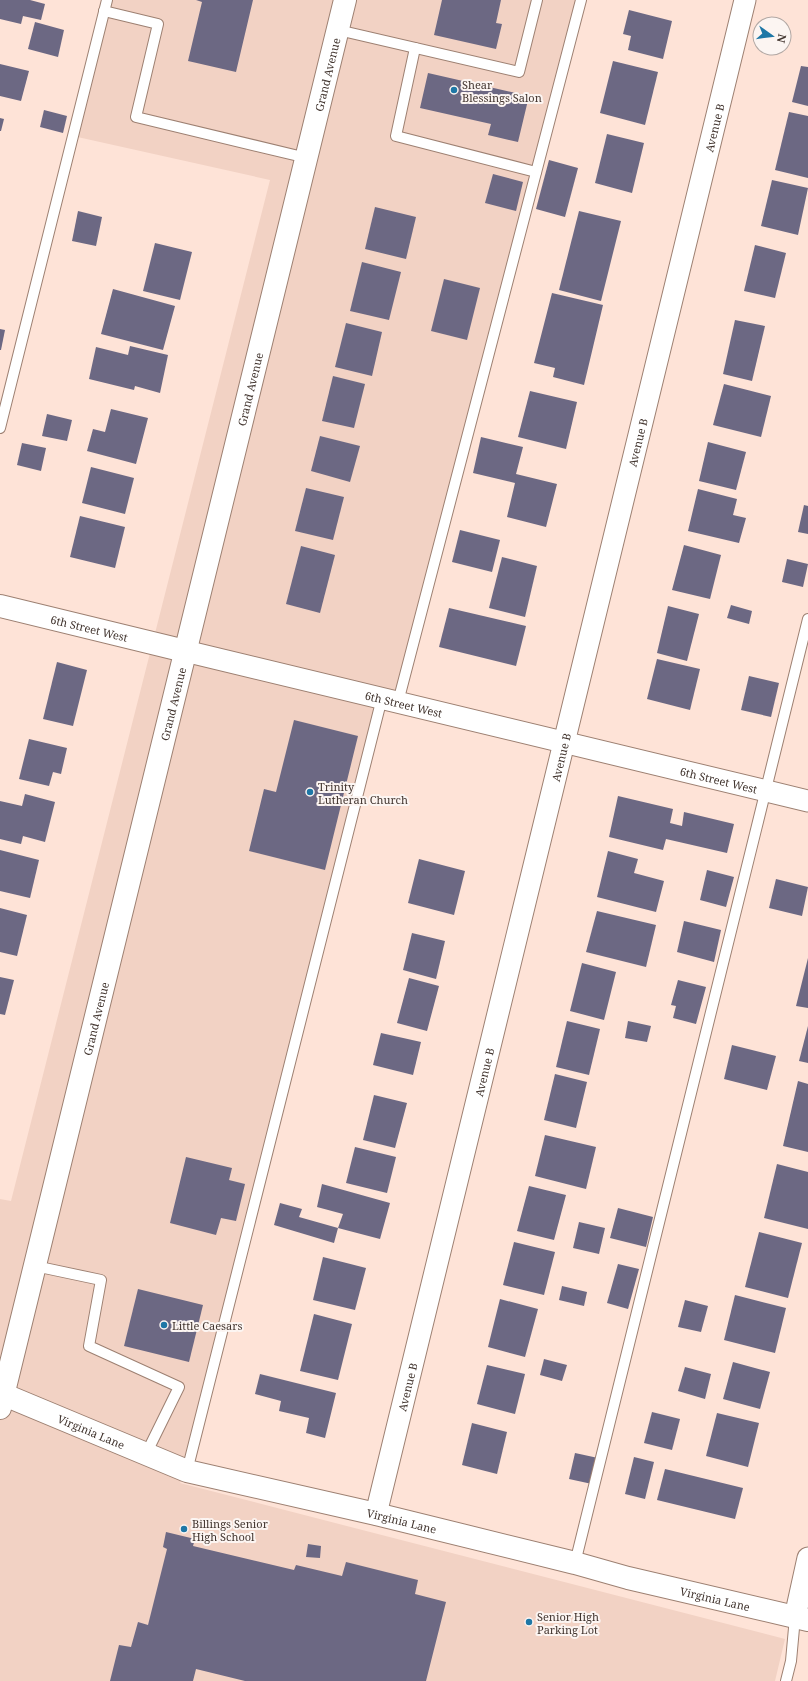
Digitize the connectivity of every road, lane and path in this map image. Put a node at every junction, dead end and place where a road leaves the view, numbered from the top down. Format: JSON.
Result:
{"nodes":[{"id":1,"x":107,"y":0,"type":"edge"},
{"id":2,"x":345,"y":0,"type":"edge"},
{"id":3,"x":537,"y":0,"type":"edge"},
{"id":4,"x":581,"y":0,"type":"edge"},
{"id":5,"x":745,"y":0,"type":"edge"},
{"id":6,"x":104,"y":11,"type":"junction"},
{"id":7,"x":338,"y":30,"type":"junction"},
{"id":8,"x":415,"y":48,"type":"junction"},
{"id":9,"x":307,"y":158,"type":"junction"},
{"id":10,"x":536,"y":172,"type":"junction"},
{"id":11,"x":0,"y":428,"type":"edge"},
{"id":12,"x":0,"y":606,"type":"edge"},
{"id":13,"x":808,"y":619,"type":"edge"},
{"id":14,"x":185,"y":651,"type":"junction"},
{"id":15,"x":390,"y":700,"type":"junction"},
{"id":16,"x":565,"y":742,"type":"junction"},
{"id":17,"x":766,"y":791,"type":"junction"},
{"id":18,"x":808,"y":801,"type":"edge"},
{"id":19,"x":35,"y":1266,"type":"junction"},
{"id":20,"x":1,"y":1399,"type":"edge"},
{"id":21,"x":146,"y":1454,"type":"junction"},
{"id":22,"x":187,"y":1471,"type":"junction"},
{"id":23,"x":376,"y":1514,"type":"junction"},
{"id":24,"x":808,"y":1558,"type":"edge"},
{"id":25,"x":575,"y":1563,"type":"junction"},
{"id":26,"x":801,"y":1618,"type":"edge"},
{"id":27,"x":786,"y":1681,"type":"edge"}],
"edges":[{"from":1,"to":6,"type":"lane"},
{"from":2,"to":7,"type":"main road","name":"Grand Avenue"},
{"from":3,"to":8,"type":"lane"},
{"from":4,"to":10,"type":"lane"},
{"from":5,"to":16,"type":"street","name":"Avenue B"},
{"from":6,"to":9,"type":"lane"},
{"from":6,"to":11,"type":"lane"},
{"from":7,"to":8,"type":"lane"},
{"from":7,"to":9,"type":"main road","name":"Grand Avenue"},
{"from":8,"to":10,"type":"lane"},
{"from":9,"to":14,"type":"main road","name":"Grand Avenue"},
{"from":10,"to":15,"type":"lane"},
{"from":12,"to":14,"type":"main road","name":"6th Street West"},
{"from":13,"to":17,"type":"lane"},
{"from":14,"to":15,"type":"street","name":"6th Street West"},
{"from":14,"to":19,"type":"main road","name":"Grand Avenue"},
{"from":15,"to":16,"type":"street","name":"6th Street West"},
{"from":15,"to":22,"type":"lane"},
{"from":16,"to":17,"type":"street","name":"6th Street West"},
{"from":16,"to":23,"type":"street","name":"Avenue B"},
{"from":17,"to":18,"type":"street","name":"6th Street West"},
{"from":17,"to":25,"type":"lane"},
{"from":19,"to":20,"type":"main road","name":"Grand Avenue"},
{"from":19,"to":21,"type":"lane"},
{"from":20,"to":21,"type":"main road","name":"Virginia Lane"},
{"from":21,"to":22,"type":"main road","name":"Virginia Lane"},
{"from":22,"to":23,"type":"main road","name":"Virginia Lane"},
{"from":23,"to":25,"type":"main road","name":"Virginia Lane"},
{"from":24,"to":26,"type":"street"},
{"from":25,"to":26,"type":"main road","name":"Virginia Lane"},
{"from":26,"to":27,"type":"lane"}]}
